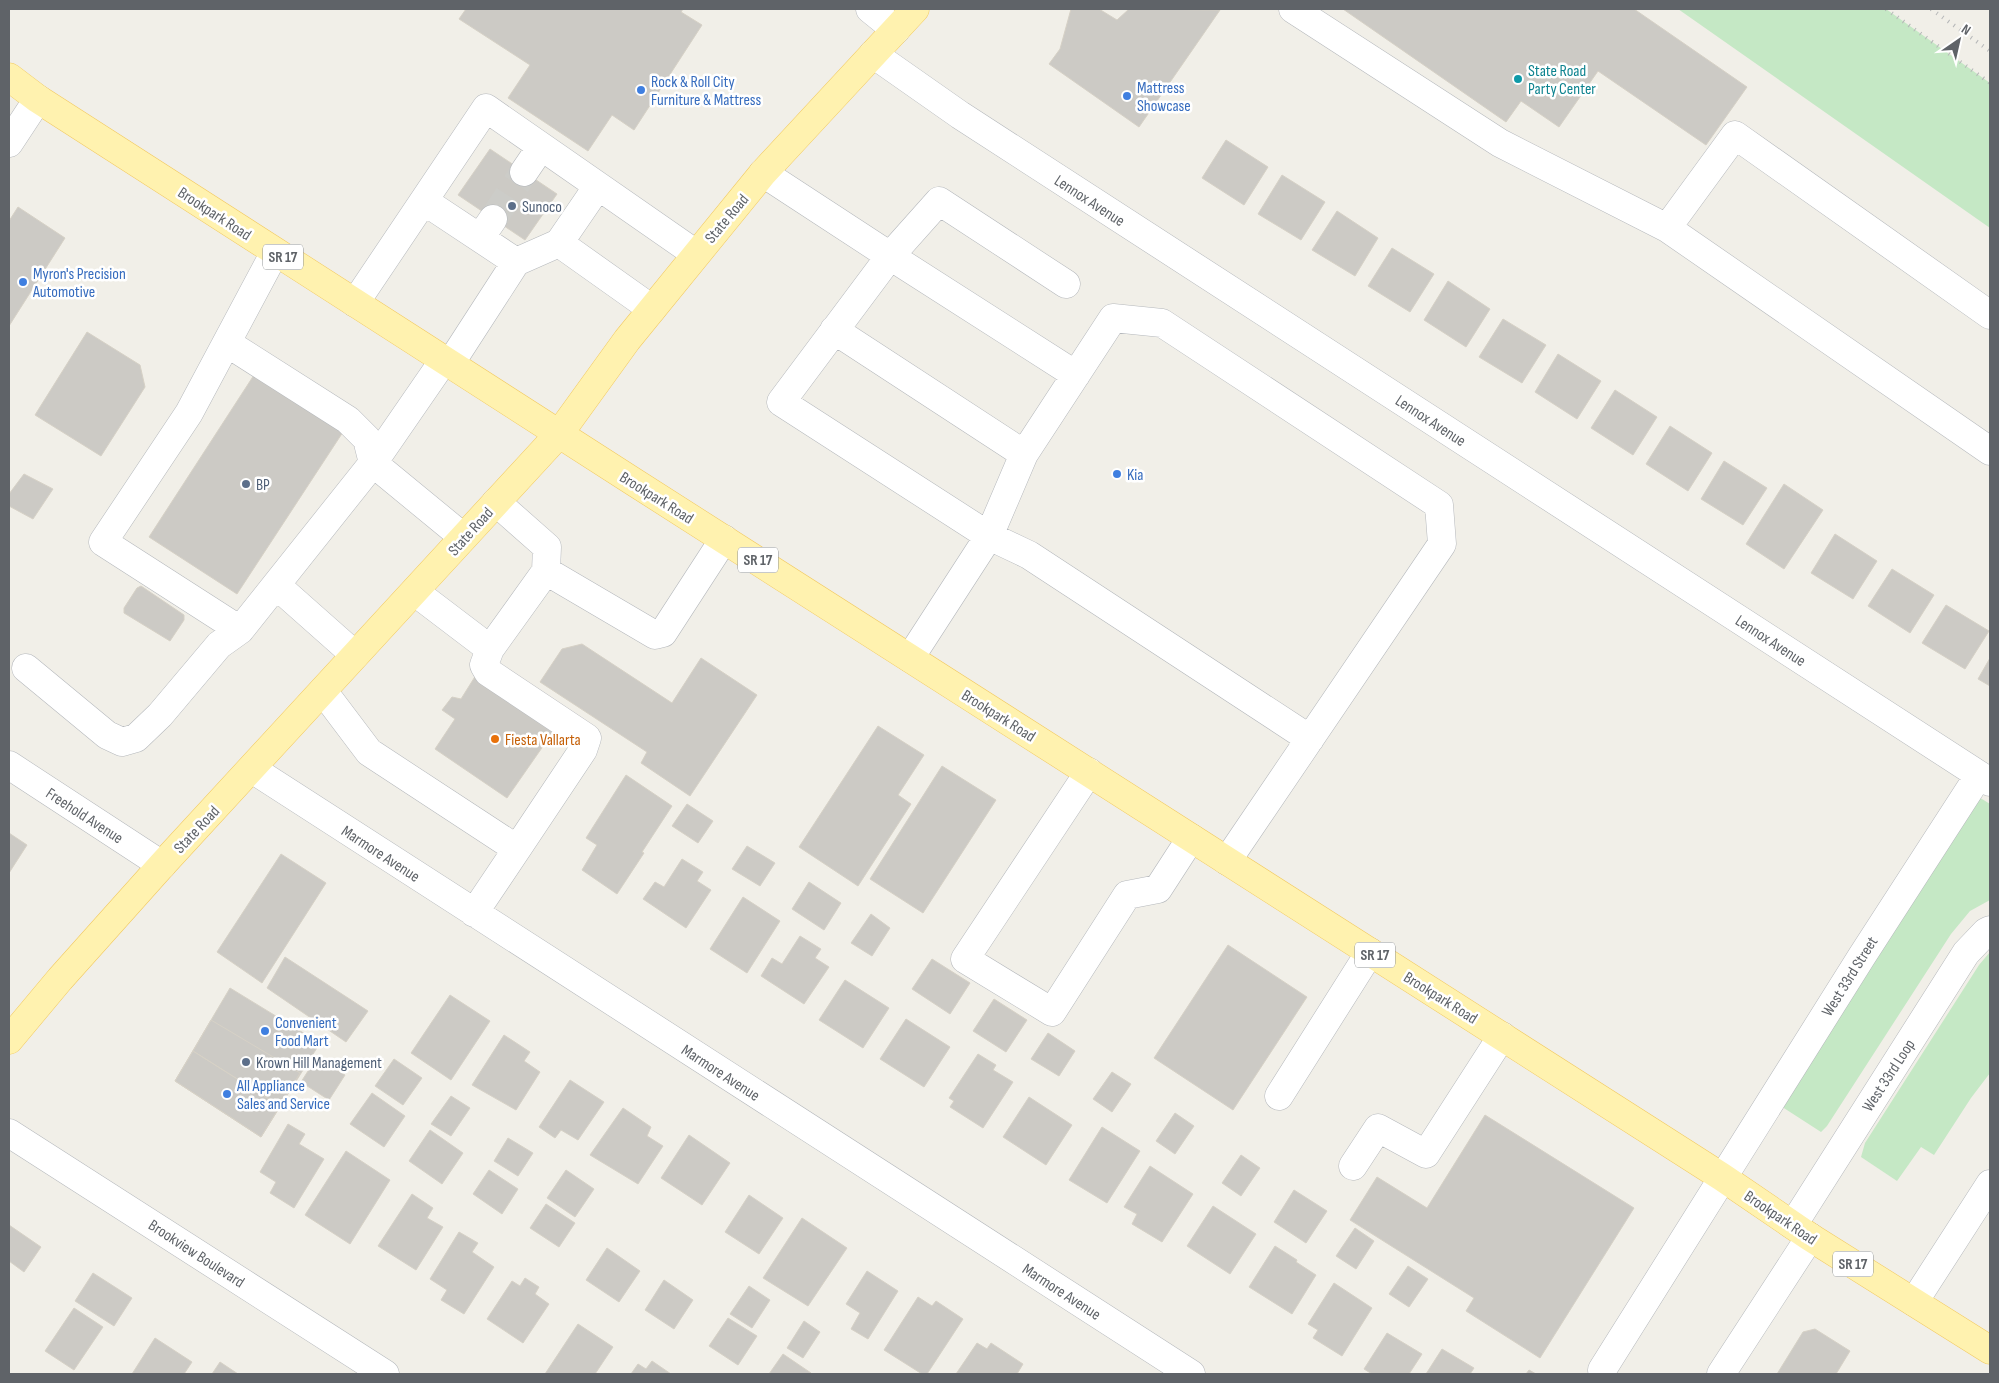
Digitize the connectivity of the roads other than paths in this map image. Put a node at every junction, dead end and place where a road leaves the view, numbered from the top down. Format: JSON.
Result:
{"nodes":[{"id":1,"x":870,"y":9,"type":"edge"},
{"id":2,"x":915,"y":9,"type":"edge"},
{"id":3,"x":1293,"y":9,"type":"edge"},
{"id":4,"x":896,"y":30,"type":"junction"},
{"id":5,"x":873,"y":54,"type":"junction"},
{"id":6,"x":9,"y":77,"type":"edge"},
{"id":7,"x":38,"y":99,"type":"junction"},
{"id":8,"x":9,"y":143,"type":"edge"},
{"id":9,"x":541,"y":147,"type":"junction"},
{"id":10,"x":524,"y":172,"type":"tunnel mouth"},
{"id":11,"x":763,"y":172,"type":"junction"},
{"id":12,"x":598,"y":186,"type":"junction"},
{"id":13,"x":424,"y":201,"type":"junction"},
{"id":14,"x":1667,"y":228,"type":"junction"},
{"id":15,"x":558,"y":243,"type":"junction"},
{"id":16,"x":275,"y":252,"type":"junction"},
{"id":17,"x":696,"y":254,"type":"junction"},
{"id":18,"x":890,"y":256,"type":"junction"},
{"id":19,"x":516,"y":262,"type":"junction"},
{"id":20,"x":1066,"y":284,"type":"dead end"},
{"id":21,"x":355,"y":303,"type":"junction"},
{"id":22,"x":652,"y":309,"type":"junction"},
{"id":23,"x":1990,"y":316,"type":"edge"},
{"id":24,"x":834,"y":330,"type":"junction"},
{"id":25,"x":227,"y":343,"type":"junction"},
{"id":26,"x":447,"y":362,"type":"junction"},
{"id":27,"x":1076,"y":375,"type":"junction"},
{"id":28,"x":559,"y":434,"type":"junction"},
{"id":29,"x":1990,"y":451,"type":"edge"},
{"id":30,"x":1024,"y":454,"type":"junction"},
{"id":31,"x":373,"y":463,"type":"junction"},
{"id":32,"x":496,"y":502,"type":"junction"},
{"id":33,"x":989,"y":536,"type":"junction"},
{"id":34,"x":463,"y":538,"type":"junction"},
{"id":35,"x":724,"y":539,"type":"junction"},
{"id":36,"x":546,"y":571,"type":"junction"},
{"id":37,"x":276,"y":585,"type":"junction"},
{"id":38,"x":415,"y":592,"type":"junction"},
{"id":39,"x":240,"y":630,"type":"junction"},
{"id":40,"x":490,"y":648,"type":"junction"},
{"id":41,"x":355,"y":655,"type":"junction"},
{"id":42,"x":910,"y":658,"type":"junction"},
{"id":43,"x":26,"y":668,"type":"dead end"},
{"id":44,"x":323,"y":691,"type":"junction"},
{"id":45,"x":1310,"y":739,"type":"junction"},
{"id":46,"x":9,"y":765,"type":"edge"},
{"id":47,"x":252,"y":769,"type":"junction"},
{"id":48,"x":1089,"y":772,"type":"junction"},
{"id":49,"x":1985,"y":779,"type":"edge"},
{"id":50,"x":1191,"y":838,"type":"junction"},
{"id":51,"x":517,"y":849,"type":"junction"},
{"id":52,"x":1227,"y":861,"type":"junction"},
{"id":53,"x":162,"y":865,"type":"junction"},
{"id":54,"x":474,"y":913,"type":"junction"},
{"id":55,"x":1990,"y":930,"type":"edge"},
{"id":56,"x":1370,"y":952,"type":"junction"},
{"id":57,"x":1502,"y":1036,"type":"junction"},
{"id":58,"x":9,"y":1040,"type":"edge"},
{"id":59,"x":1279,"y":1096,"type":"dead end"},
{"id":60,"x":9,"y":1133,"type":"edge"},
{"id":61,"x":1353,"y":1166,"type":"dead end"},
{"id":62,"x":1722,"y":1178,"type":"junction"},
{"id":63,"x":1990,"y":1184,"type":"edge"},
{"id":64,"x":1802,"y":1231,"type":"junction"},
{"id":65,"x":1914,"y":1302,"type":"junction"},
{"id":66,"x":1990,"y":1350,"type":"edge"},
{"id":67,"x":1602,"y":1370,"type":"dead end"},
{"id":68,"x":385,"y":1374,"type":"edge"},
{"id":69,"x":1191,"y":1374,"type":"edge"},
{"id":70,"x":1721,"y":1374,"type":"edge"}],
"edges":[{"from":1,"to":4,"type":"street"},
{"from":2,"to":4,"type":"main road","name":"State Road"},
{"from":3,"to":14,"type":"street"},
{"from":4,"to":5,"type":"main road","name":"State Road"},
{"from":5,"to":11,"type":"main road","name":"State Road"},
{"from":5,"to":49,"type":"street","name":"Lennox Avenue"},
{"from":6,"to":7,"type":"main road","name":"Brookpark Road","number":"SR 17"},
{"from":7,"to":8,"type":"street"},
{"from":7,"to":16,"type":"main road","name":"Brookpark Road","number":"SR 17"},
{"from":9,"to":10,"type":"street"},
{"from":9,"to":12,"type":"street"},
{"from":9,"to":13,"type":"street"},
{"from":11,"to":17,"type":"main road","name":"State Road"},
{"from":11,"to":18,"type":"street"},
{"from":12,"to":15,"type":"street"},
{"from":12,"to":17,"type":"street"},
{"from":13,"to":19,"type":"street"},
{"from":13,"to":21,"type":"street"},
{"from":14,"to":23,"type":"street"},
{"from":14,"to":29,"type":"street"},
{"from":15,"to":19,"type":"street"},
{"from":15,"to":22,"type":"street"},
{"from":16,"to":21,"type":"main road","name":"Brookpark Road","number":"SR 17"},
{"from":16,"to":25,"type":"street"},
{"from":17,"to":22,"type":"main road","name":"State Road"},
{"from":18,"to":20,"type":"street"},
{"from":18,"to":24,"type":"street"},
{"from":18,"to":27,"type":"street"},
{"from":19,"to":26,"type":"street"},
{"from":21,"to":26,"type":"main road","name":"Brookpark Road","number":"SR 17"},
{"from":22,"to":28,"type":"main road","name":"State Road"},
{"from":24,"to":30,"type":"street"},
{"from":24,"to":33,"type":"street"},
{"from":25,"to":31,"type":"street"},
{"from":25,"to":39,"type":"street"},
{"from":26,"to":28,"type":"main road","name":"Brookpark Road","number":"SR 17"},
{"from":26,"to":31,"type":"street"},
{"from":27,"to":30,"type":"street"},
{"from":27,"to":45,"type":"street"},
{"from":28,"to":32,"type":"main road","name":"State Road"},
{"from":28,"to":35,"type":"main road","name":"Brookpark Road","number":"SR 17"},
{"from":30,"to":33,"type":"street"},
{"from":31,"to":34,"type":"street"},
{"from":31,"to":37,"type":"street"},
{"from":32,"to":34,"type":"main road","name":"State Road"},
{"from":32,"to":36,"type":"street"},
{"from":33,"to":42,"type":"street"},
{"from":33,"to":45,"type":"street"},
{"from":34,"to":38,"type":"main road","name":"State Road"},
{"from":35,"to":36,"type":"street"},
{"from":35,"to":42,"type":"main road","name":"Brookpark Road","number":"SR 17"},
{"from":36,"to":40,"type":"street"},
{"from":37,"to":39,"type":"street"},
{"from":37,"to":41,"type":"street"},
{"from":38,"to":40,"type":"street"},
{"from":38,"to":41,"type":"main road","name":"State Road"},
{"from":39,"to":43,"type":"street"},
{"from":40,"to":51,"type":"street"},
{"from":41,"to":44,"type":"main road","name":"State Road"},
{"from":42,"to":48,"type":"main road","name":"Brookpark Road","number":"SR 17"},
{"from":44,"to":47,"type":"main road","name":"State Road"},
{"from":44,"to":51,"type":"street"},
{"from":45,"to":52,"type":"street"},
{"from":46,"to":53,"type":"street","name":"Freehold Avenue"},
{"from":47,"to":53,"type":"main road","name":"State Road"},
{"from":47,"to":54,"type":"street","name":"Marmore Avenue"},
{"from":48,"to":50,"type":"main road","name":"Brookpark Road","number":"SR 17"},
{"from":48,"to":50,"type":"street"},
{"from":49,"to":62,"type":"street","name":"West 33rd Street"},
{"from":50,"to":52,"type":"main road","name":"Brookpark Road","number":"SR 17"},
{"from":51,"to":54,"type":"street"},
{"from":52,"to":56,"type":"main road","name":"Brookpark Road","number":"SR 17"},
{"from":53,"to":58,"type":"main road","name":"State Road"},
{"from":54,"to":69,"type":"street","name":"Marmore Avenue"},
{"from":55,"to":64,"type":"street","name":"West 33rd Loop"},
{"from":56,"to":57,"type":"main road","name":"Brookpark Road","number":"SR 17"},
{"from":56,"to":59,"type":"street"},
{"from":57,"to":61,"type":"street"},
{"from":57,"to":62,"type":"main road","name":"Brookpark Road","number":"SR 17"},
{"from":60,"to":68,"type":"street","name":"Brookview Boulevard"},
{"from":62,"to":64,"type":"main road","name":"Brookpark Road","number":"SR 17"},
{"from":62,"to":67,"type":"street","name":"West 33rd Street"},
{"from":63,"to":65,"type":"street"},
{"from":64,"to":65,"type":"main road","name":"Brookpark Road","number":"SR 17"},
{"from":64,"to":70,"type":"street"},
{"from":65,"to":66,"type":"main road","name":"Brookpark Road","number":"SR 17"}]}
